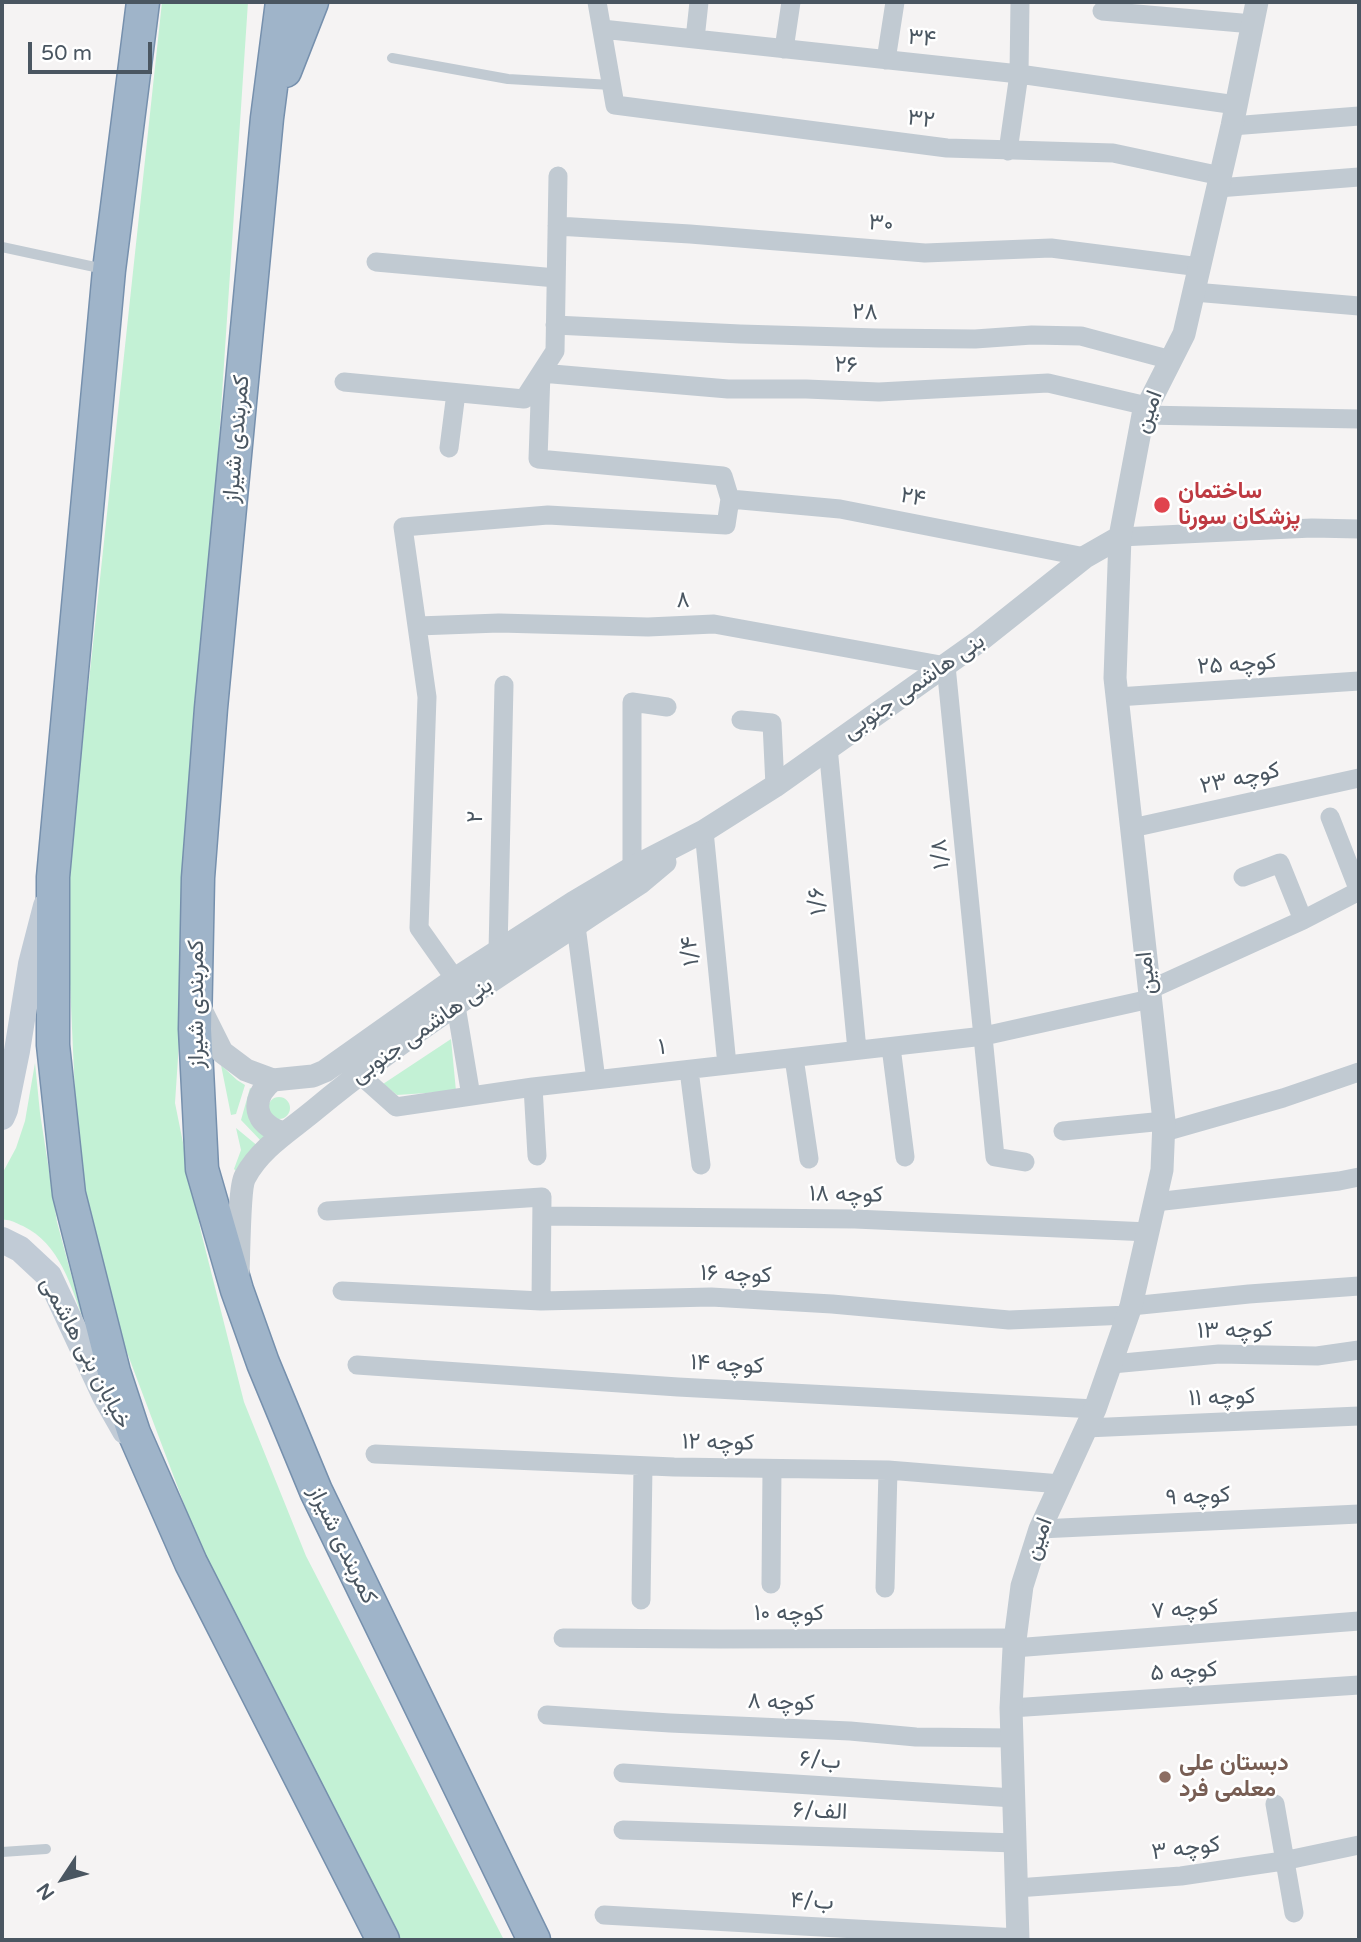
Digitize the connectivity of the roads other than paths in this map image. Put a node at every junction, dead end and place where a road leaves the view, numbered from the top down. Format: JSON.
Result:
{"nodes":[{"id":1,"x":143,"y":2,"type":"edge"},
{"id":2,"x":282,"y":2,"type":"edge"},
{"id":3,"x":312,"y":2,"type":"edge"},
{"id":4,"x":597,"y":2,"type":"edge"},
{"id":5,"x":699,"y":2,"type":"edge"},
{"id":6,"x":791,"y":2,"type":"edge"},
{"id":7,"x":895,"y":2,"type":"edge"},
{"id":8,"x":1020,"y":2,"type":"edge"},
{"id":9,"x":1257,"y":2,"type":"edge"},
{"id":10,"x":1102,"y":11,"type":"dead end"},
{"id":11,"x":1253,"y":24,"type":"junction"},
{"id":12,"x":602,"y":29,"type":"junction"},
{"id":13,"x":695,"y":39,"type":"junction"},
{"id":14,"x":785,"y":49,"type":"junction"},
{"id":15,"x":393,"y":58,"type":"dead end"},
{"id":16,"x":886,"y":60,"type":"junction"},
{"id":17,"x":1018,"y":74,"type":"junction"},
{"id":18,"x":611,"y":85,"type":"junction"},
{"id":19,"x":1234,"y":115,"type":"junction"},
{"id":20,"x":1359,"y":116,"type":"edge"},
{"id":21,"x":267,"y":118,"type":"junction"},
{"id":22,"x":1008,"y":151,"type":"junction"},
{"id":23,"x":558,"y":176,"type":"dead end"},
{"id":24,"x":1359,"y":177,"type":"edge"},
{"id":25,"x":1219,"y":182,"type":"junction"},
{"id":26,"x":557,"y":226,"type":"junction"},
{"id":27,"x":2,"y":247,"type":"edge"},
{"id":28,"x":376,"y":262,"type":"dead end"},
{"id":29,"x":1200,"y":267,"type":"junction"},
{"id":30,"x":109,"y":270,"type":"junction"},
{"id":31,"x":556,"y":278,"type":"junction"},
{"id":32,"x":1194,"y":292,"type":"junction"},
{"id":33,"x":1359,"y":306,"type":"edge"},
{"id":34,"x":555,"y":325,"type":"junction"},
{"id":35,"x":1171,"y":360,"type":"junction"},
{"id":36,"x":541,"y":373,"type":"junction"},
{"id":37,"x":344,"y":382,"type":"dead end"},
{"id":38,"x":456,"y":393,"type":"junction"},
{"id":39,"x":1145,"y":410,"type":"junction"},
{"id":40,"x":1359,"y":419,"type":"edge"},
{"id":41,"x":449,"y":447,"type":"dead end"},
{"id":42,"x":730,"y":499,"type":"junction"},
{"id":43,"x":1359,"y":529,"type":"edge"},
{"id":44,"x":1120,"y":537,"type":"junction"},
{"id":45,"x":1085,"y":557,"type":"junction"},
{"id":46,"x":418,"y":626,"type":"junction"},
{"id":47,"x":946,"y":666,"type":"junction"},
{"id":48,"x":1359,"y":681,"type":"edge"},
{"id":49,"x":504,"y":685,"type":"dead end"},
{"id":50,"x":1117,"y":697,"type":"junction"},
{"id":51,"x":667,"y":707,"type":"dead end"},
{"id":52,"x":741,"y":720,"type":"dead end"},
{"id":53,"x":828,"y":747,"type":"junction"},
{"id":54,"x":1359,"y":778,"type":"edge"},
{"id":55,"x":775,"y":786,"type":"junction"},
{"id":56,"x":1330,"y":817,"type":"dead end"},
{"id":57,"x":1132,"y":828,"type":"junction"},
{"id":58,"x":704,"y":831,"type":"junction"},
{"id":59,"x":632,"y":869,"type":"junction"},
{"id":60,"x":53,"y":877,"type":"junction"},
{"id":61,"x":1243,"y":877,"type":"dead end"},
{"id":62,"x":1359,"y":891,"type":"edge"},
{"id":63,"x":1303,"y":920,"type":"junction"},
{"id":64,"x":576,"y":926,"type":"junction"},
{"id":65,"x":498,"y":951,"type":"junction"},
{"id":66,"x":455,"y":979,"type":"junction"},
{"id":67,"x":1150,"y":995,"type":"junction"},
{"id":68,"x":195,"y":1000,"type":"junction"},
{"id":69,"x":456,"y":1006,"type":"junction"},
{"id":70,"x":984,"y":1037,"type":"junction"},
{"id":71,"x":891,"y":1047,"type":"junction"},
{"id":72,"x":857,"y":1051,"type":"junction"},
{"id":73,"x":794,"y":1058,"type":"junction"},
{"id":74,"x":727,"y":1065,"type":"junction"},
{"id":75,"x":688,"y":1070,"type":"junction"},
{"id":76,"x":1359,"y":1072,"type":"edge"},
{"id":77,"x":359,"y":1074,"type":"junction"},
{"id":78,"x":273,"y":1080,"type":"junction"},
{"id":79,"x":596,"y":1080,"type":"junction"},
{"id":80,"x":533,"y":1087,"type":"junction"},
{"id":81,"x":471,"y":1096,"type":"junction"},
{"id":82,"x":2,"y":1117,"type":"edge"},
{"id":83,"x":1164,"y":1126,"type":"junction"},
{"id":84,"x":1063,"y":1131,"type":"dead end"},
{"id":85,"x":284,"y":1133,"type":"junction"},
{"id":86,"x":537,"y":1156,"type":"dead end"},
{"id":87,"x":905,"y":1157,"type":"dead end"},
{"id":88,"x":809,"y":1159,"type":"dead end"},
{"id":89,"x":1025,"y":1162,"type":"dead end"},
{"id":90,"x":701,"y":1165,"type":"dead end"},
{"id":91,"x":1359,"y":1177,"type":"edge"},
{"id":92,"x":1155,"y":1202,"type":"junction"},
{"id":93,"x":327,"y":1211,"type":"dead end"},
{"id":94,"x":542,"y":1216,"type":"junction"},
{"id":95,"x":1149,"y":1232,"type":"junction"},
{"id":96,"x":2,"y":1240,"type":"edge"},
{"id":97,"x":1359,"y":1286,"type":"edge"},
{"id":98,"x":237,"y":1290,"type":"junction"},
{"id":99,"x":342,"y":1291,"type":"dead end"},
{"id":100,"x":541,"y":1301,"type":"junction"},
{"id":101,"x":1130,"y":1311,"type":"junction"},
{"id":102,"x":1359,"y":1350,"type":"edge"},
{"id":103,"x":1112,"y":1364,"type":"junction"},
{"id":104,"x":357,"y":1365,"type":"dead end"},
{"id":105,"x":1359,"y":1416,"type":"edge"},
{"id":106,"x":1091,"y":1418,"type":"junction"},
{"id":107,"x":375,"y":1454,"type":"dead end"},
{"id":108,"x":643,"y":1466,"type":"junction"},
{"id":109,"x":772,"y":1469,"type":"junction"},
{"id":110,"x":888,"y":1470,"type":"junction"},
{"id":111,"x":154,"y":1480,"type":"junction"},
{"id":112,"x":1060,"y":1484,"type":"junction"},
{"id":113,"x":1359,"y":1514,"type":"edge"},
{"id":114,"x":1040,"y":1529,"type":"junction"},
{"id":115,"x":771,"y":1584,"type":"dead end"},
{"id":116,"x":885,"y":1588,"type":"dead end"},
{"id":117,"x":641,"y":1600,"type":"dead end"},
{"id":118,"x":1359,"y":1621,"type":"edge"},
{"id":119,"x":563,"y":1638,"type":"dead end"},
{"id":120,"x":1014,"y":1643,"type":"junction"},
{"id":121,"x":1359,"y":1685,"type":"edge"},
{"id":122,"x":1011,"y":1708,"type":"junction"},
{"id":123,"x":547,"y":1715,"type":"dead end"},
{"id":124,"x":1012,"y":1738,"type":"junction"},
{"id":125,"x":623,"y":1773,"type":"dead end"},
{"id":126,"x":1014,"y":1798,"type":"junction"},
{"id":127,"x":1275,"y":1804,"type":"dead end"},
{"id":128,"x":623,"y":1830,"type":"dead end"},
{"id":129,"x":1015,"y":1843,"type":"junction"},
{"id":130,"x":1359,"y":1845,"type":"edge"},
{"id":131,"x":46,"y":1849,"type":"dead end"},
{"id":132,"x":2,"y":1852,"type":"edge"},
{"id":133,"x":1283,"y":1861,"type":"junction"},
{"id":134,"x":1017,"y":1888,"type":"junction"},
{"id":135,"x":1294,"y":1913,"type":"dead end"},
{"id":136,"x":604,"y":1915,"type":"dead end"},
{"id":137,"x":1018,"y":1939,"type":"edge"},
{"id":138,"x":383,"y":1940,"type":"edge"},
{"id":139,"x":534,"y":1940,"type":"edge"}],
"edges":[{"from":1,"to":30,"type":"highway"},
{"from":2,"to":21,"type":"highway","name":"کمربندی شیراز"},
{"from":3,"to":21,"type":"highway"},
{"from":4,"to":12,"type":"street"},
{"from":5,"to":13,"type":"street"},
{"from":6,"to":14,"type":"street"},
{"from":7,"to":16,"type":"street"},
{"from":8,"to":17,"type":"street"},
{"from":9,"to":11,"type":"street","name":"امین"},
{"from":10,"to":11,"type":"street"},
{"from":11,"to":19,"type":"street","name":"امین"},
{"from":12,"to":13,"type":"street","name":"۳۴"},
{"from":12,"to":18,"type":"street"},
{"from":13,"to":14,"type":"street","name":"۳۴"},
{"from":14,"to":16,"type":"street","name":"۳۴"},
{"from":15,"to":18,"type":"lane"},
{"from":16,"to":17,"type":"street","name":"۳۴"},
{"from":17,"to":19,"type":"street","name":"۳۴"},
{"from":17,"to":22,"type":"street"},
{"from":18,"to":22,"type":"street","name":"۳۲"},
{"from":19,"to":20,"type":"street","name":"۳۴"},
{"from":19,"to":25,"type":"street","name":"امین"},
{"from":21,"to":68,"type":"highway","name":"کمربندی شیراز"},
{"from":22,"to":25,"type":"street","name":"۳۲"},
{"from":23,"to":26,"type":"street"},
{"from":24,"to":25,"type":"street","name":"۳۲"},
{"from":25,"to":29,"type":"street","name":"امین"},
{"from":26,"to":29,"type":"street","name":"۳۰"},
{"from":26,"to":31,"type":"street"},
{"from":27,"to":30,"type":"lane"},
{"from":28,"to":31,"type":"street"},
{"from":29,"to":32,"type":"street","name":"امین"},
{"from":30,"to":60,"type":"highway"},
{"from":31,"to":34,"type":"street"},
{"from":32,"to":33,"type":"street"},
{"from":32,"to":35,"type":"street","name":"امین"},
{"from":34,"to":35,"type":"street","name":"۲۸"},
{"from":34,"to":36,"type":"street"},
{"from":35,"to":39,"type":"street","name":"امین"},
{"from":36,"to":38,"type":"street"},
{"from":36,"to":39,"type":"street","name":"۲۶"},
{"from":36,"to":42,"type":"street"},
{"from":37,"to":38,"type":"street"},
{"from":38,"to":41,"type":"street"},
{"from":39,"to":40,"type":"street","name":"۲۶"},
{"from":39,"to":44,"type":"street","name":"امین"},
{"from":42,"to":45,"type":"street","name":"۲۴"},
{"from":42,"to":46,"type":"street"},
{"from":43,"to":44,"type":"street"},
{"from":44,"to":45,"type":"street","name":"بنی هاشمی جنوبی"},
{"from":44,"to":50,"type":"street","name":"امین"},
{"from":45,"to":47,"type":"street","name":"بنی هاشمی جنوبی"},
{"from":46,"to":47,"type":"street","name":"۸"},
{"from":46,"to":66,"type":"street"},
{"from":47,"to":53,"type":"street","name":"بنی هاشمی جنوبی"},
{"from":47,"to":70,"type":"street","name":"۱/۸"},
{"from":48,"to":50,"type":"street","name":"کوچه ۲۵"},
{"from":49,"to":65,"type":"street","name":"۲"},
{"from":50,"to":57,"type":"street","name":"امین"},
{"from":51,"to":59,"type":"street"},
{"from":52,"to":55,"type":"street"},
{"from":53,"to":55,"type":"street","name":"بنی هاشمی جنوبی"},
{"from":53,"to":72,"type":"street","name":"۱/۶"},
{"from":54,"to":57,"type":"street","name":"کوچه ۲۳"},
{"from":55,"to":58,"type":"street","name":"بنی هاشمی جنوبی"},
{"from":56,"to":62,"type":"street"},
{"from":57,"to":67,"type":"street","name":"امین"},
{"from":58,"to":59,"type":"street","name":"بنی هاشمی جنوبی"},
{"from":58,"to":64,"type":"street","name":"بنی هاشمی جنوبی"},
{"from":58,"to":74,"type":"street","name":"۱/۴"},
{"from":59,"to":65,"type":"street","name":"بنی هاشمی جنوبی"},
{"from":60,"to":82,"type":"main road"},
{"from":60,"to":111,"type":"highway"},
{"from":61,"to":63,"type":"street"},
{"from":62,"to":63,"type":"street","name":"۱"},
{"from":63,"to":67,"type":"street","name":"۱"},
{"from":64,"to":69,"type":"street","name":"بنی هاشمی جنوبی"},
{"from":64,"to":79,"type":"street"},
{"from":65,"to":66,"type":"street","name":"بنی هاشمی جنوبی"},
{"from":66,"to":78,"type":"street","name":"بنی هاشمی جنوبی"},
{"from":67,"to":70,"type":"street","name":"۱"},
{"from":67,"to":83,"type":"street","name":"امین"},
{"from":68,"to":78,"type":"street","name":"بنی هاشمی جنوبی"},
{"from":68,"to":98,"type":"highway","name":"کمربندی شیراز"},
{"from":69,"to":77,"type":"street","name":"بنی هاشمی جنوبی"},
{"from":69,"to":81,"type":"street"},
{"from":70,"to":71,"type":"street","name":"۱"},
{"from":70,"to":89,"type":"street","name":"۱/۸"},
{"from":71,"to":72,"type":"street","name":"۱"},
{"from":71,"to":87,"type":"street"},
{"from":72,"to":73,"type":"street","name":"۱"},
{"from":73,"to":74,"type":"street","name":"۱"},
{"from":73,"to":88,"type":"street"},
{"from":74,"to":75,"type":"street","name":"۱"},
{"from":75,"to":79,"type":"street","name":"۱"},
{"from":75,"to":90,"type":"street"},
{"from":76,"to":83,"type":"street"},
{"from":77,"to":81,"type":"street","name":"۱"},
{"from":77,"to":85,"type":"street","name":"بنی هاشمی جنوبی"},
{"from":78,"to":85,"type":"street"},
{"from":79,"to":80,"type":"street","name":"۱"},
{"from":80,"to":81,"type":"street","name":"۱"},
{"from":80,"to":86,"type":"street"},
{"from":83,"to":84,"type":"street"},
{"from":83,"to":92,"type":"street","name":"امین"},
{"from":85,"to":98,"type":"street","name":"بنی هاشمی جنوبی"},
{"from":91,"to":92,"type":"street"},
{"from":92,"to":95,"type":"street","name":"امین"},
{"from":93,"to":94,"type":"street"},
{"from":94,"to":95,"type":"street","name":"کوچه ۱۸"},
{"from":94,"to":100,"type":"street"},
{"from":95,"to":101,"type":"street","name":"امین"},
{"from":96,"to":111,"type":"main road","name":"خیابان بنی هاشمی"},
{"from":97,"to":101,"type":"street","name":"کوچه ۱۶"},
{"from":98,"to":139,"type":"highway","name":"کمربندی شیراز"},
{"from":99,"to":100,"type":"street","name":"کوچه ۱۶"},
{"from":100,"to":101,"type":"street","name":"کوچه ۱۶"},
{"from":101,"to":103,"type":"street","name":"امین"},
{"from":102,"to":103,"type":"street","name":"کوچه ۱۳"},
{"from":103,"to":106,"type":"street","name":"امین"},
{"from":104,"to":106,"type":"street","name":"کوچه ۱۴"},
{"from":105,"to":106,"type":"street","name":"کوچه ۱۱"},
{"from":106,"to":112,"type":"street","name":"امین"},
{"from":107,"to":108,"type":"street","name":"کوچه ۱۲"},
{"from":108,"to":109,"type":"street","name":"کوچه ۱۲"},
{"from":108,"to":117,"type":"street"},
{"from":109,"to":110,"type":"street","name":"کوچه ۱۲"},
{"from":109,"to":115,"type":"street"},
{"from":110,"to":112,"type":"street","name":"کوچه ۱۲"},
{"from":110,"to":116,"type":"street"},
{"from":111,"to":138,"type":"highway"},
{"from":112,"to":114,"type":"street","name":"امین"},
{"from":113,"to":114,"type":"street","name":"کوچه ۹"},
{"from":114,"to":120,"type":"street","name":"امین"},
{"from":118,"to":120,"type":"street","name":"کوچه ۷"},
{"from":119,"to":120,"type":"street","name":"کوچه ۱۰"},
{"from":120,"to":122,"type":"street","name":"امین"},
{"from":121,"to":122,"type":"street","name":"کوچه ۵"},
{"from":122,"to":124,"type":"street","name":"امین"},
{"from":123,"to":124,"type":"street","name":"کوچه ۸"},
{"from":124,"to":126,"type":"street","name":"امین"},
{"from":125,"to":126,"type":"street","name":"ب/۶"},
{"from":126,"to":129,"type":"street","name":"امین"},
{"from":127,"to":133,"type":"street"},
{"from":128,"to":129,"type":"street","name":"۶/الف"},
{"from":129,"to":134,"type":"street","name":"امین"},
{"from":130,"to":133,"type":"street","name":"کوچه ۳"},
{"from":131,"to":132,"type":"lane"},
{"from":133,"to":134,"type":"street","name":"کوچه ۳"},
{"from":133,"to":135,"type":"street"},
{"from":134,"to":137,"type":"street","name":"امین"},
{"from":136,"to":137,"type":"street","name":"۴/ب"}]}
